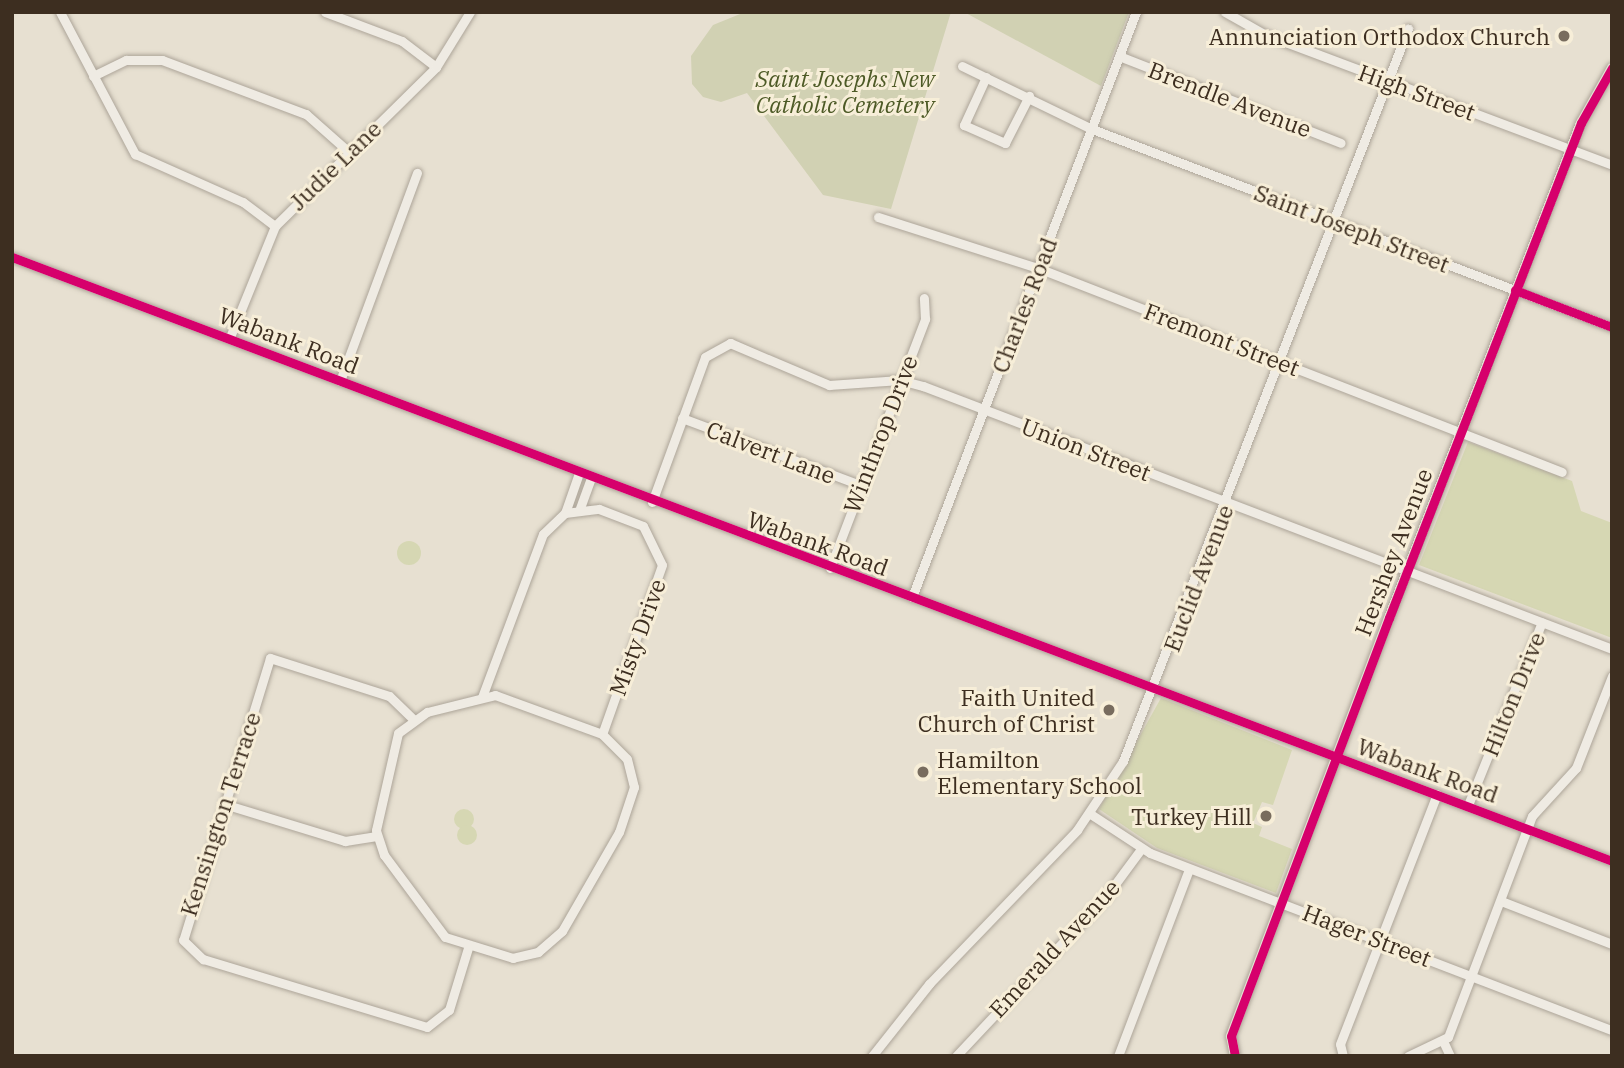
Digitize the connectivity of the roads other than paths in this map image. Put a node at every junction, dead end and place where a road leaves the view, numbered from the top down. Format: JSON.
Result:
{"nodes":[{"id":1,"x":61,"y":12,"type":"edge"},
{"id":2,"x":325,"y":12,"type":"edge"},
{"id":3,"x":470,"y":12,"type":"edge"},
{"id":4,"x":1136,"y":12,"type":"edge"},
{"id":5,"x":1225,"y":12,"type":"edge"},
{"id":6,"x":1408,"y":29,"type":"dead end"},
{"id":7,"x":1119,"y":56,"type":"junction"},
{"id":8,"x":962,"y":66,"type":"dead end"},
{"id":9,"x":436,"y":67,"type":"junction"},
{"id":10,"x":1612,"y":68,"type":"edge"},
{"id":11,"x":93,"y":76,"type":"junction"},
{"id":12,"x":986,"y":77,"type":"junction"},
{"id":13,"x":1388,"y":81,"type":"junction"},
{"id":14,"x":1028,"y":96,"type":"junction"},
{"id":15,"x":1092,"y":129,"type":"junction"},
{"id":16,"x":1341,"y":143,"type":"dead end"},
{"id":17,"x":1571,"y":150,"type":"junction"},
{"id":18,"x":349,"y":152,"type":"junction"},
{"id":19,"x":1612,"y":165,"type":"edge"},
{"id":20,"x":417,"y":173,"type":"dead end"},
{"id":21,"x":878,"y":217,"type":"dead end"},
{"id":22,"x":1335,"y":221,"type":"junction"},
{"id":23,"x":275,"y":226,"type":"junction"},
{"id":24,"x":12,"y":257,"type":"edge"},
{"id":25,"x":1038,"y":268,"type":"junction"},
{"id":26,"x":1515,"y":290,"type":"junction"},
{"id":27,"x":924,"y":298,"type":"dead end"},
{"id":28,"x":1612,"y":327,"type":"edge"},
{"id":29,"x":230,"y":337,"type":"junction"},
{"id":30,"x":1281,"y":362,"type":"junction"},
{"id":31,"x":900,"y":380,"type":"junction"},
{"id":32,"x":340,"y":381,"type":"junction"},
{"id":33,"x":983,"y":409,"type":"junction"},
{"id":34,"x":682,"y":418,"type":"junction"},
{"id":35,"x":1460,"y":430,"type":"junction"},
{"id":36,"x":1562,"y":471,"type":"dead end"},
{"id":37,"x":579,"y":473,"type":"junction"},
{"id":38,"x":591,"y":478,"type":"junction"},
{"id":39,"x":860,"y":485,"type":"junction"},
{"id":40,"x":652,"y":502,"type":"junction"},
{"id":41,"x":1227,"y":503,"type":"junction"},
{"id":42,"x":580,"y":508,"type":"junction"},
{"id":43,"x":565,"y":513,"type":"junction"},
{"id":44,"x":830,"y":568,"type":"junction"},
{"id":45,"x":1407,"y":570,"type":"junction"},
{"id":46,"x":912,"y":597,"type":"junction"},
{"id":47,"x":1542,"y":622,"type":"junction"},
{"id":48,"x":1612,"y":649,"type":"edge"},
{"id":49,"x":1612,"y":677,"type":"edge"},
{"id":50,"x":1156,"y":689,"type":"junction"},
{"id":51,"x":482,"y":697,"type":"junction"},
{"id":52,"x":413,"y":719,"type":"junction"},
{"id":53,"x":602,"y":734,"type":"junction"},
{"id":54,"x":1336,"y":756,"type":"junction"},
{"id":55,"x":1437,"y":794,"type":"junction"},
{"id":56,"x":224,"y":804,"type":"junction"},
{"id":57,"x":1468,"y":805,"type":"junction"},
{"id":58,"x":1089,"y":813,"type":"junction"},
{"id":59,"x":1528,"y":828,"type":"junction"},
{"id":60,"x":377,"y":836,"type":"junction"},
{"id":61,"x":1140,"y":849,"type":"junction"},
{"id":62,"x":1612,"y":861,"type":"edge"},
{"id":63,"x":1188,"y":869,"type":"junction"},
{"id":64,"x":1501,"y":901,"type":"junction"},
{"id":65,"x":1284,"y":903,"type":"junction"},
{"id":66,"x":1381,"y":940,"type":"junction"},
{"id":67,"x":1612,"y":944,"type":"edge"},
{"id":68,"x":468,"y":948,"type":"junction"},
{"id":69,"x":1472,"y":975,"type":"junction"},
{"id":70,"x":1612,"y":1030,"type":"edge"},
{"id":71,"x":1443,"y":1041,"type":"junction"},
{"id":72,"x":872,"y":1056,"type":"edge"},
{"id":73,"x":956,"y":1056,"type":"edge"},
{"id":74,"x":1118,"y":1056,"type":"edge"},
{"id":75,"x":1235,"y":1056,"type":"edge"},
{"id":76,"x":1343,"y":1056,"type":"edge"},
{"id":77,"x":1408,"y":1056,"type":"edge"},
{"id":78,"x":1450,"y":1056,"type":"edge"}],
"edges":[{"from":1,"to":11,"type":"street"},
{"from":2,"to":9,"type":"street"},
{"from":3,"to":9,"type":"street","name":"Judie Lane"},
{"from":4,"to":7,"type":"street","name":"Charles Road"},
{"from":5,"to":13,"type":"street","name":"High Street"},
{"from":6,"to":13,"type":"street","name":"Euclid Avenue"},
{"from":7,"to":15,"type":"street","name":"Charles Road"},
{"from":7,"to":16,"type":"street","name":"Brendle Avenue"},
{"from":8,"to":12,"type":"street","name":"Saint Joseph Street"},
{"from":9,"to":18,"type":"street","name":"Judie Lane"},
{"from":10,"to":17,"type":"main road","name":"Hershey Avenue"},
{"from":11,"to":18,"type":"street"},
{"from":11,"to":23,"type":"street"},
{"from":12,"to":14,"type":"street","name":"Saint Joseph Street"},
{"from":12,"to":14,"type":"street"},
{"from":13,"to":17,"type":"street","name":"High Street"},
{"from":13,"to":22,"type":"street","name":"Euclid Avenue"},
{"from":14,"to":15,"type":"street","name":"Saint Joseph Street"},
{"from":15,"to":22,"type":"street","name":"Saint Joseph Street"},
{"from":15,"to":25,"type":"street","name":"Charles Road"},
{"from":17,"to":19,"type":"street","name":"High Street"},
{"from":17,"to":26,"type":"main road","name":"Hershey Avenue"},
{"from":18,"to":23,"type":"street","name":"Judie Lane"},
{"from":20,"to":32,"type":"street"},
{"from":21,"to":25,"type":"street","name":"Fremont Street"},
{"from":22,"to":26,"type":"street","name":"Saint Joseph Street"},
{"from":22,"to":30,"type":"street","name":"Euclid Avenue"},
{"from":23,"to":29,"type":"street","name":"Judie Lane"},
{"from":24,"to":29,"type":"street","name":"Wabank Road"},
{"from":25,"to":30,"type":"street","name":"Fremont Street"},
{"from":25,"to":33,"type":"street","name":"Charles Road"},
{"from":26,"to":28,"type":"street","name":"Saint Joseph Street"},
{"from":26,"to":35,"type":"main road","name":"Hershey Avenue"},
{"from":27,"to":31,"type":"street","name":"Winthrop Drive"},
{"from":29,"to":32,"type":"street","name":"Wabank Road"},
{"from":30,"to":35,"type":"street","name":"Fremont Street"},
{"from":30,"to":41,"type":"street","name":"Euclid Avenue"},
{"from":31,"to":33,"type":"street","name":"Union Street"},
{"from":31,"to":34,"type":"street","name":"Union Street"},
{"from":31,"to":39,"type":"street","name":"Winthrop Drive"},
{"from":32,"to":37,"type":"street","name":"Wabank Road"},
{"from":33,"to":41,"type":"street","name":"Union Street"},
{"from":33,"to":46,"type":"street","name":"Charles Road"},
{"from":34,"to":39,"type":"street","name":"Calvert Lane"},
{"from":34,"to":40,"type":"street","name":"Union Street"},
{"from":35,"to":36,"type":"street","name":"Fremont Street"},
{"from":35,"to":45,"type":"main road","name":"Hershey Avenue"},
{"from":37,"to":38,"type":"street","name":"Wabank Road"},
{"from":37,"to":43,"type":"street"},
{"from":38,"to":40,"type":"street","name":"Wabank Road"},
{"from":38,"to":42,"type":"street"},
{"from":39,"to":44,"type":"street","name":"Winthrop Drive"},
{"from":40,"to":44,"type":"street","name":"Wabank Road"},
{"from":41,"to":45,"type":"street","name":"Union Street"},
{"from":41,"to":50,"type":"street","name":"Euclid Avenue"},
{"from":42,"to":43,"type":"street"},
{"from":42,"to":53,"type":"street","name":"Misty Drive"},
{"from":43,"to":51,"type":"street"},
{"from":44,"to":46,"type":"street","name":"Wabank Road"},
{"from":45,"to":47,"type":"street","name":"Union Street"},
{"from":45,"to":54,"type":"main road","name":"Hershey Avenue"},
{"from":46,"to":50,"type":"street","name":"Wabank Road"},
{"from":47,"to":48,"type":"street","name":"Union Street"},
{"from":47,"to":57,"type":"street","name":"Hilton Drive"},
{"from":49,"to":59,"type":"street"},
{"from":50,"to":54,"type":"street","name":"Wabank Road"},
{"from":50,"to":58,"type":"street","name":"Euclid Avenue"},
{"from":51,"to":52,"type":"street"},
{"from":51,"to":53,"type":"street"},
{"from":52,"to":56,"type":"street","name":"Kensington Terrace"},
{"from":52,"to":60,"type":"street"},
{"from":53,"to":68,"type":"street"},
{"from":54,"to":55,"type":"street","name":"Wabank Road"},
{"from":54,"to":65,"type":"main road","name":"Hershey Avenue"},
{"from":55,"to":57,"type":"street","name":"Wabank Road"},
{"from":55,"to":66,"type":"street"},
{"from":56,"to":60,"type":"street"},
{"from":56,"to":68,"type":"street","name":"Kensington Terrace"},
{"from":57,"to":59,"type":"street","name":"Wabank Road"},
{"from":58,"to":61,"type":"street","name":"Hager Street"},
{"from":58,"to":72,"type":"street","name":"Euclid Avenue"},
{"from":59,"to":62,"type":"street","name":"Wabank Road"},
{"from":59,"to":64,"type":"street"},
{"from":60,"to":68,"type":"street"},
{"from":61,"to":63,"type":"street","name":"Hager Street"},
{"from":61,"to":73,"type":"street","name":"Emerald Avenue"},
{"from":63,"to":65,"type":"street","name":"Hager Street"},
{"from":63,"to":74,"type":"street"},
{"from":64,"to":67,"type":"street"},
{"from":64,"to":69,"type":"street"},
{"from":65,"to":66,"type":"street","name":"Hager Street"},
{"from":65,"to":75,"type":"main road","name":"Hershey Avenue"},
{"from":66,"to":69,"type":"street","name":"Hager Street"},
{"from":66,"to":76,"type":"street"},
{"from":69,"to":70,"type":"street","name":"Hager Street"},
{"from":69,"to":71,"type":"street"},
{"from":71,"to":77,"type":"street"},
{"from":71,"to":78,"type":"street"}]}
